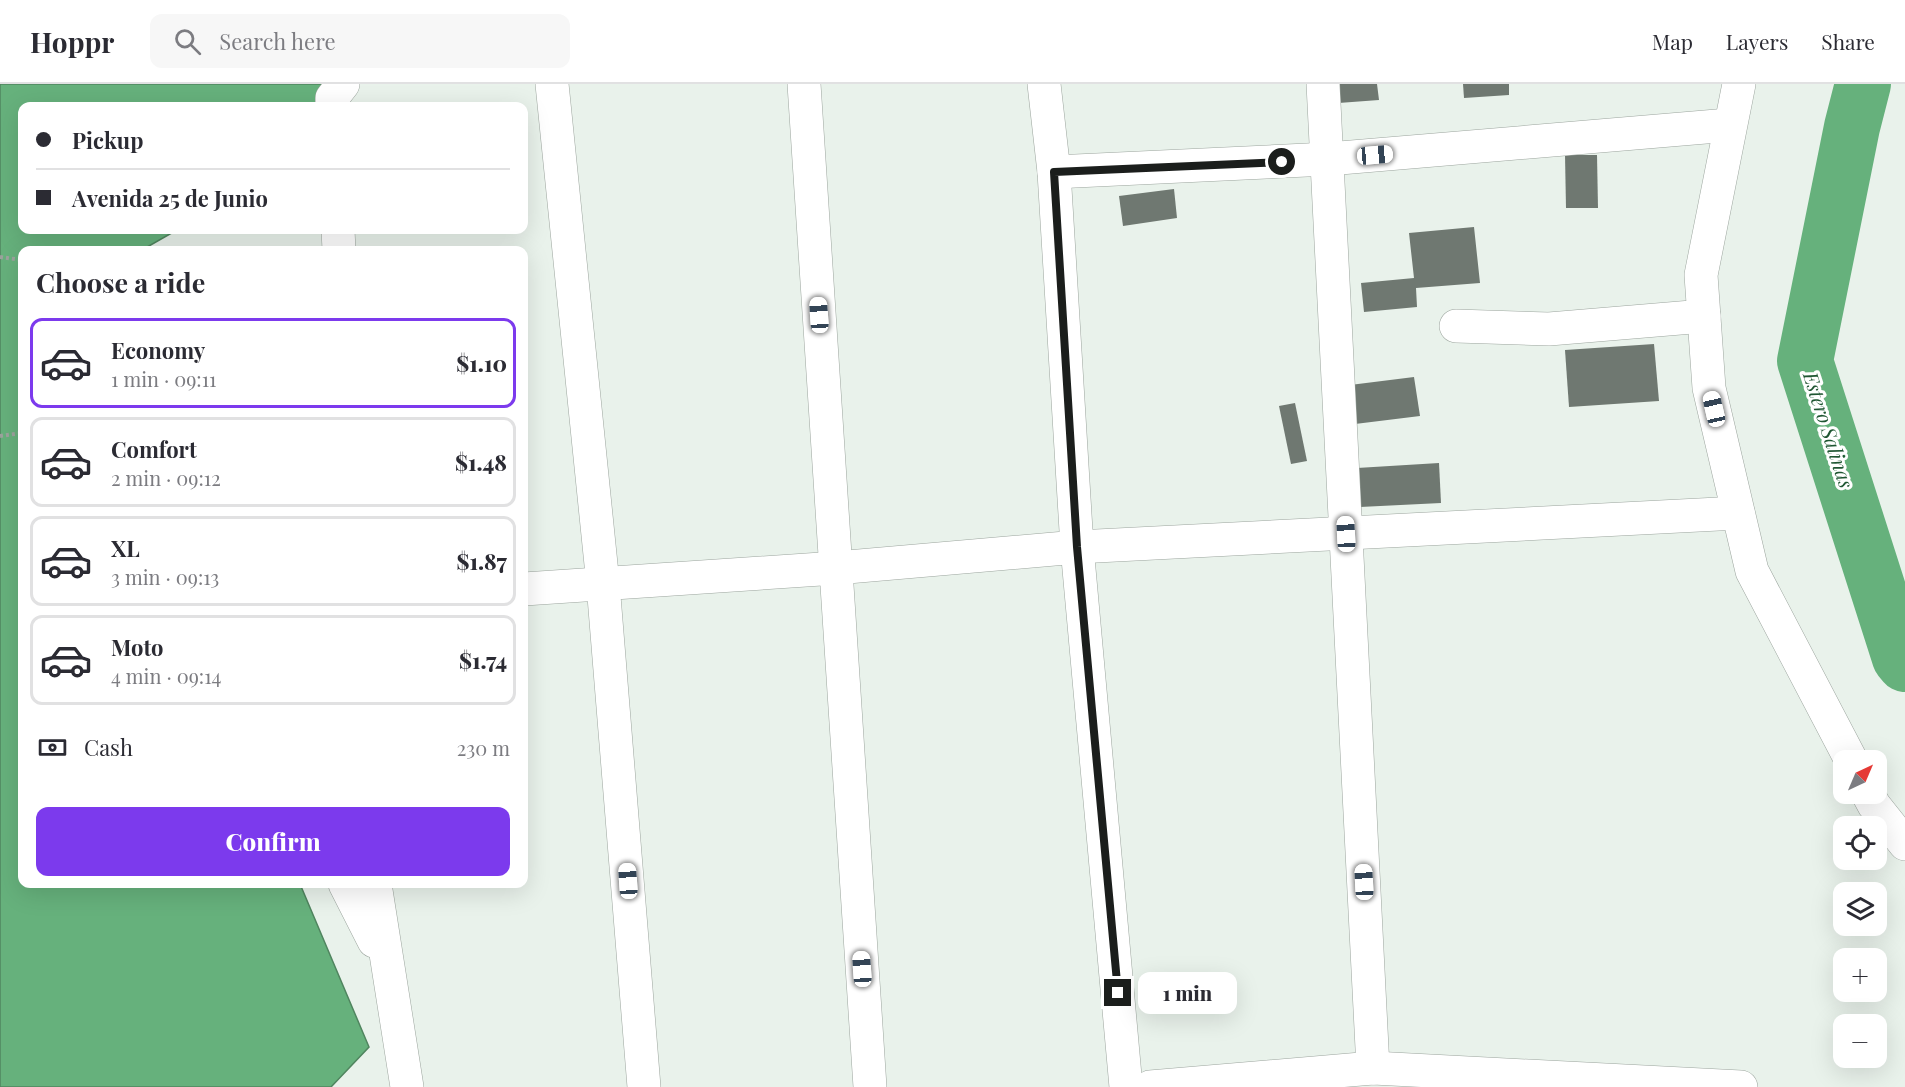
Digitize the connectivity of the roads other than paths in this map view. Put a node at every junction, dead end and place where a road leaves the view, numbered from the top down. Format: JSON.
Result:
{"nodes":[{"id":1,"x":343,"y":84,"type":"edge"},
{"id":2,"x":552,"y":84,"type":"edge"},
{"id":3,"x":804,"y":84,"type":"edge"},
{"id":4,"x":1044,"y":84,"type":"edge"},
{"id":5,"x":1323,"y":84,"type":"edge"},
{"id":6,"x":1739,"y":84,"type":"edge"},
{"id":7,"x":332,"y":102,"type":"edge"},
{"id":8,"x":1729,"y":125,"type":"junction"},
{"id":9,"x":1328,"y":159,"type":"junction"},
{"id":10,"x":1054,"y":172,"type":"junction"},
{"id":11,"x":1704,"y":316,"type":"junction"},
{"id":12,"x":1456,"y":326,"type":"dead end"},
{"id":13,"x":1738,"y":513,"type":"junction"},
{"id":14,"x":1346,"y":534,"type":"junction"},
{"id":15,"x":1077,"y":547,"type":"junction"},
{"id":16,"x":836,"y":568,"type":"junction"},
{"id":17,"x":603,"y":584,"type":"junction"},
{"id":18,"x":528,"y":589,"type":"edge"},
{"id":19,"x":1846,"y":750,"type":"edge"},
{"id":20,"x":1873,"y":804,"type":"edge"},
{"id":21,"x":1905,"y":844,"type":"edge"},
{"id":22,"x":347,"y":888,"type":"edge"},
{"id":23,"x":376,"y":888,"type":"edge"},
{"id":24,"x":388,"y":967,"type":"junction"},
{"id":25,"x":1373,"y":1068,"type":"junction"},
{"id":26,"x":406,"y":1087,"type":"edge"},
{"id":27,"x":644,"y":1087,"type":"edge"},
{"id":28,"x":870,"y":1087,"type":"edge"},
{"id":29,"x":1126,"y":1087,"type":"edge"},
{"id":30,"x":1150,"y":1087,"type":"edge"},
{"id":31,"x":1741,"y":1087,"type":"edge"}],
"edges":[{"from":1,"to":7,"type":"street"},
{"from":2,"to":17,"type":"street"},
{"from":3,"to":16,"type":"street"},
{"from":4,"to":10,"type":"street"},
{"from":5,"to":9,"type":"street"},
{"from":6,"to":8,"type":"street"},
{"from":8,"to":9,"type":"street"},
{"from":8,"to":11,"type":"street"},
{"from":9,"to":10,"type":"street"},
{"from":9,"to":14,"type":"street"},
{"from":10,"to":15,"type":"street"},
{"from":11,"to":12,"type":"street"},
{"from":11,"to":13,"type":"street"},
{"from":13,"to":14,"type":"street"},
{"from":13,"to":19,"type":"street"},
{"from":14,"to":15,"type":"street"},
{"from":14,"to":25,"type":"street"},
{"from":15,"to":16,"type":"street"},
{"from":15,"to":29,"type":"street"},
{"from":16,"to":17,"type":"street"},
{"from":16,"to":28,"type":"street"},
{"from":17,"to":18,"type":"street"},
{"from":17,"to":27,"type":"street"},
{"from":20,"to":21,"type":"street"},
{"from":22,"to":24,"type":"street"},
{"from":23,"to":24,"type":"street"},
{"from":24,"to":26,"type":"street"},
{"from":25,"to":30,"type":"street"},
{"from":25,"to":31,"type":"street"}]}
